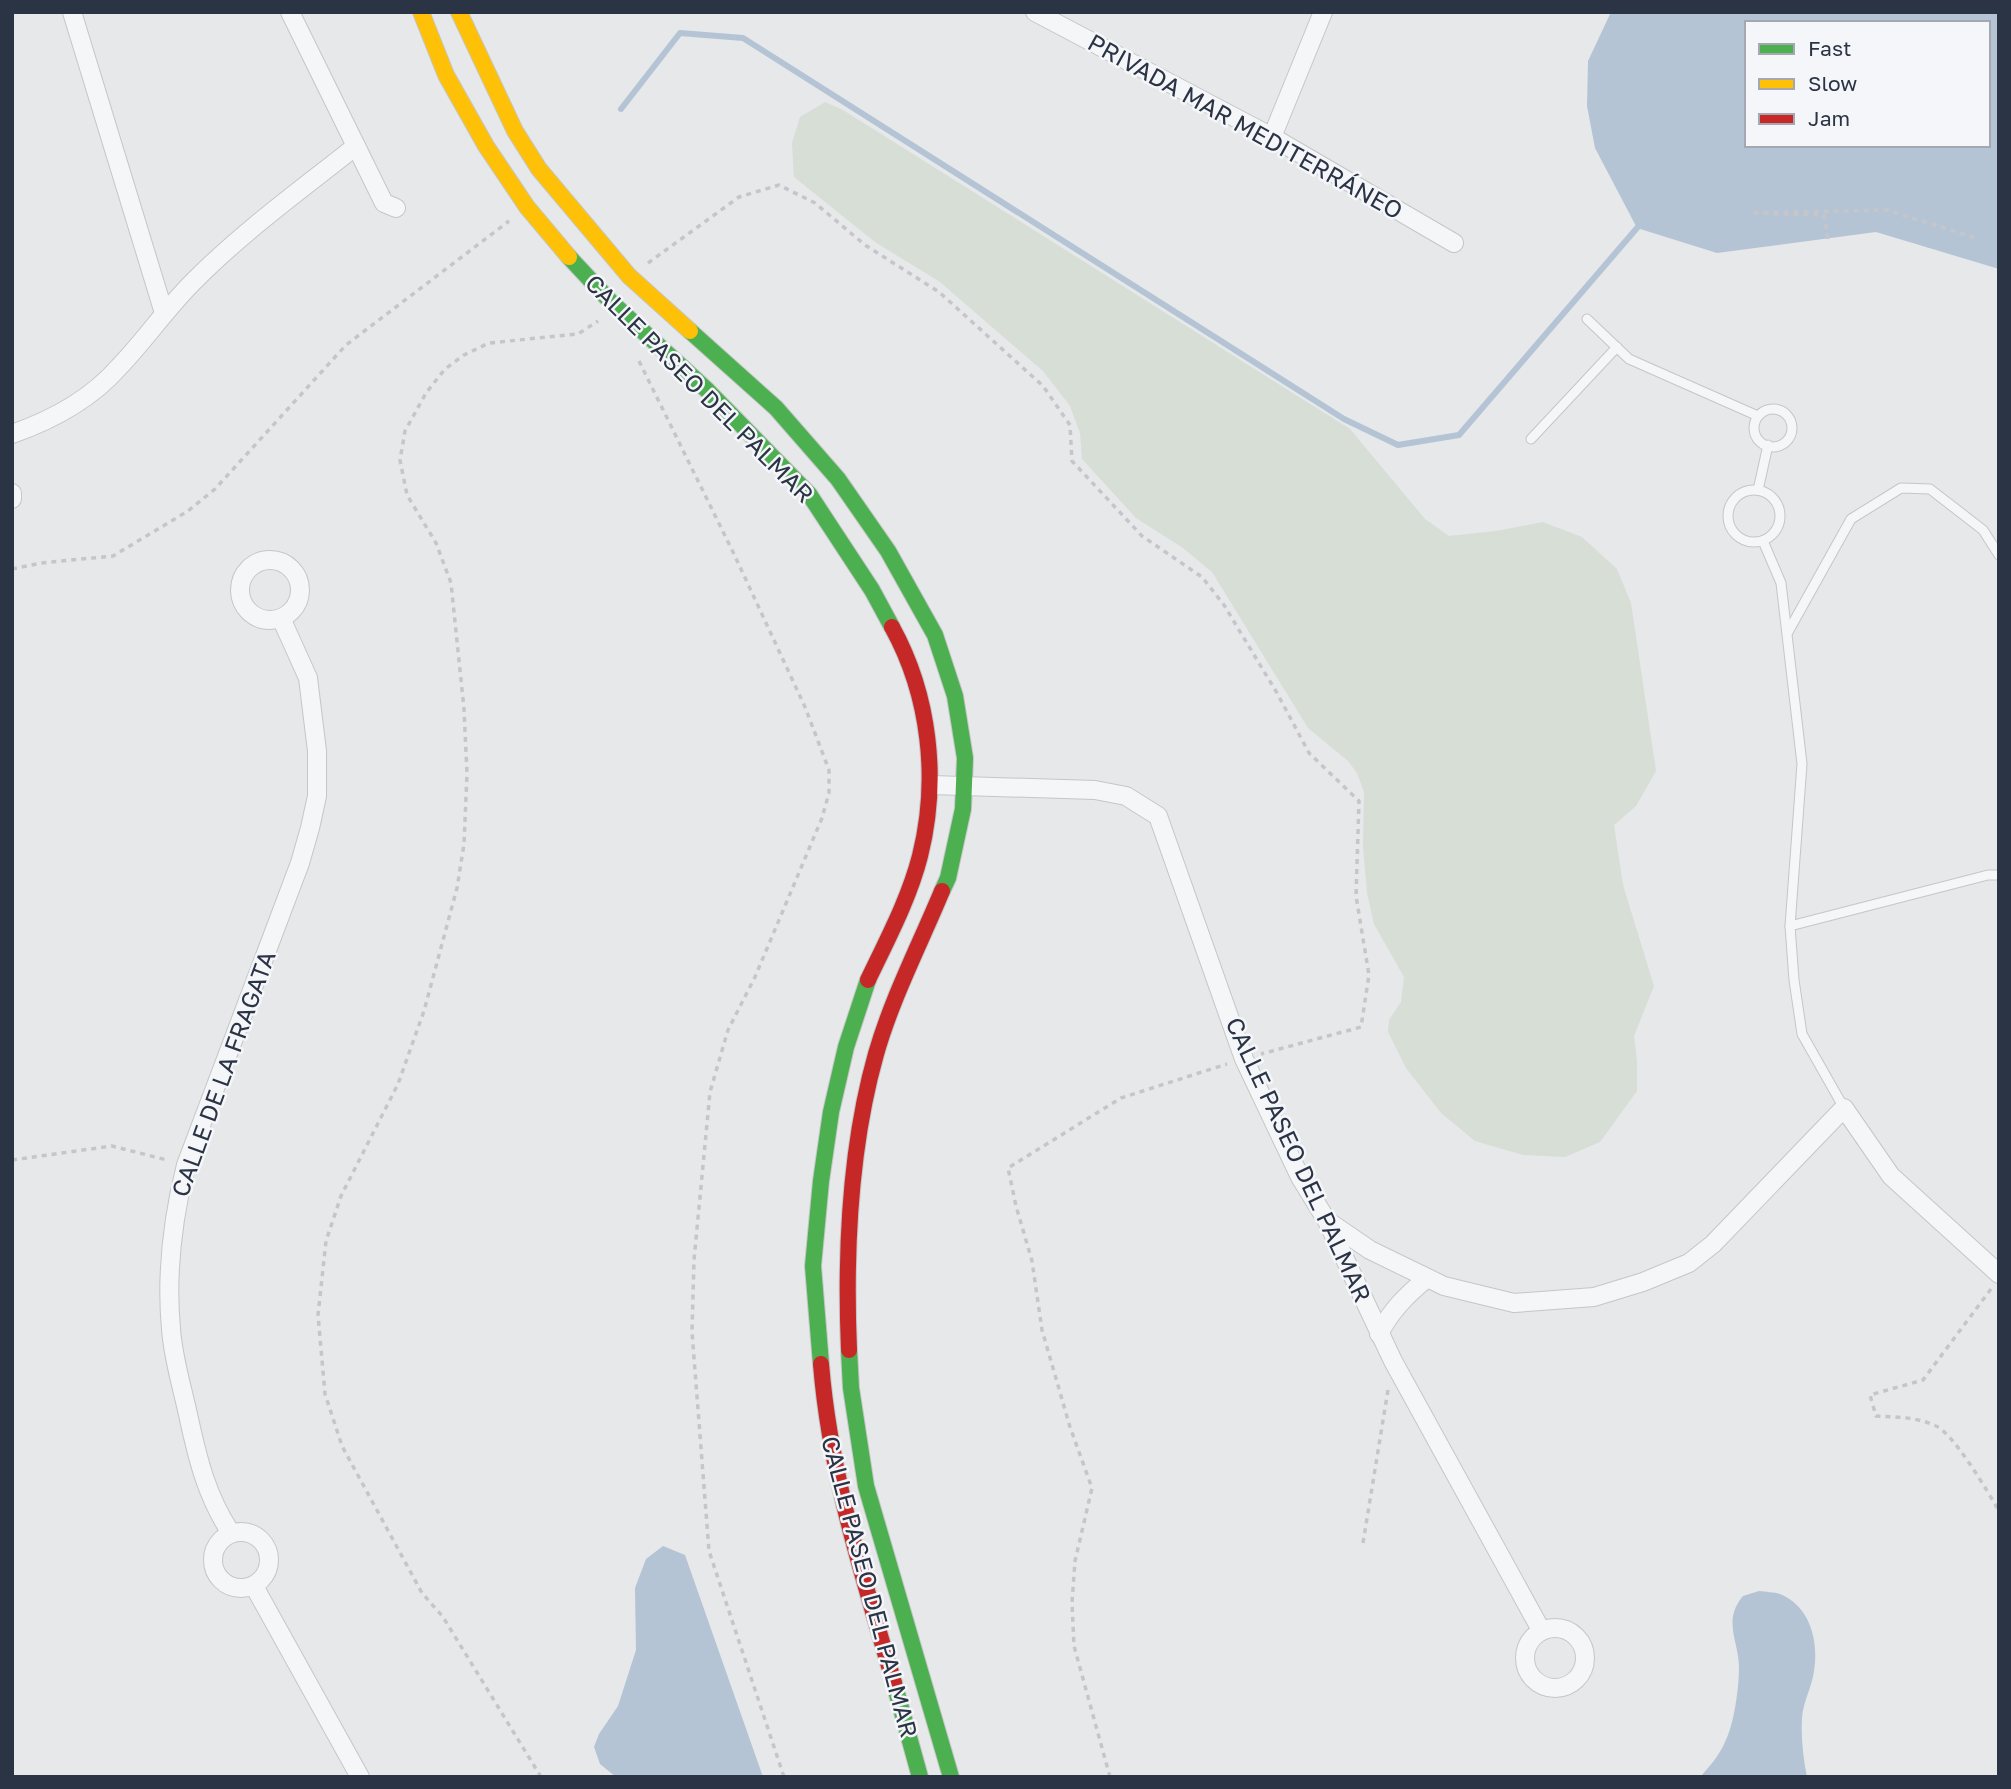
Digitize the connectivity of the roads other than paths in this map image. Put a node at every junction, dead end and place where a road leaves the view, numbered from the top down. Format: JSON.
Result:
{"nodes":[{"id":1,"x":72,"y":12,"type":"edge"},
{"id":2,"x":290,"y":12,"type":"edge"},
{"id":3,"x":421,"y":12,"type":"edge"},
{"id":4,"x":459,"y":12,"type":"edge"},
{"id":5,"x":1035,"y":12,"type":"edge"},
{"id":6,"x":1322,"y":12,"type":"edge"},
{"id":7,"x":1272,"y":137,"type":"junction"},
{"id":8,"x":501,"y":139,"type":"junction"},
{"id":9,"x":356,"y":146,"type":"junction"},
{"id":10,"x":396,"y":208,"type":"dead end"},
{"id":11,"x":571,"y":209,"type":"junction"},
{"id":12,"x":546,"y":232,"type":"junction"},
{"id":13,"x":1454,"y":243,"type":"dead end"},
{"id":14,"x":164,"y":313,"type":"junction"},
{"id":15,"x":1587,"y":319,"type":"dead end"},
{"id":16,"x":1617,"y":347,"type":"junction"},
{"id":17,"x":1758,"y":416,"type":"junction"},
{"id":18,"x":12,"y":434,"type":"edge"},
{"id":19,"x":1531,"y":439,"type":"dead end"},
{"id":20,"x":1768,"y":446,"type":"junction"},
{"id":21,"x":1758,"y":490,"type":"junction"},
{"id":22,"x":12,"y":493,"type":"edge"},
{"id":23,"x":12,"y":499,"type":"edge"},
{"id":24,"x":1763,"y":541,"type":"junction"},
{"id":25,"x":1999,"y":555,"type":"edge"},
{"id":26,"x":281,"y":618,"type":"dead end"},
{"id":27,"x":1788,"y":632,"type":"junction"},
{"id":28,"x":931,"y":785,"type":"junction"},
{"id":29,"x":965,"y":785,"type":"junction"},
{"id":30,"x":1999,"y":875,"type":"edge"},
{"id":31,"x":1790,"y":926,"type":"junction"},
{"id":32,"x":1844,"y":1108,"type":"junction"},
{"id":33,"x":1328,"y":1221,"type":"junction"},
{"id":34,"x":1427,"y":1278,"type":"junction"},
{"id":35,"x":1995,"y":1282,"type":"edge"},
{"id":36,"x":1379,"y":1334,"type":"junction"},
{"id":37,"x":231,"y":1533,"type":"junction"},
{"id":38,"x":254,"y":1586,"type":"junction"},
{"id":39,"x":1541,"y":1630,"type":"dead end"},
{"id":40,"x":360,"y":1777,"type":"edge"},
{"id":41,"x":920,"y":1777,"type":"edge"},
{"id":42,"x":951,"y":1777,"type":"edge"}],
"edges":[{"from":1,"to":14,"type":"street"},
{"from":2,"to":9,"type":"street"},
{"from":3,"to":8,"type":"street","name":"CALLE PASEO DEL PALMAR"},
{"from":4,"to":8,"type":"street","name":"CALLE PASEO DEL PALMAR"},
{"from":5,"to":7,"type":"street","name":"PRIVADA MAR MEDITERRÁNEO"},
{"from":6,"to":7,"type":"street"},
{"from":7,"to":13,"type":"street","name":"PRIVADA MAR MEDITERRÁNEO"},
{"from":8,"to":11,"type":"street","name":"CALLE PASEO DEL PALMAR"},
{"from":8,"to":12,"type":"street","name":"CALLE PASEO DEL PALMAR"},
{"from":9,"to":10,"type":"street"},
{"from":9,"to":14,"type":"street"},
{"from":11,"to":12,"type":"street"},
{"from":11,"to":29,"type":"street","name":"CALLE PASEO DEL PALMAR"},
{"from":12,"to":28,"type":"street","name":"CALLE PASEO DEL PALMAR"},
{"from":14,"to":18,"type":"street"},
{"from":15,"to":16,"type":"lane"},
{"from":16,"to":17,"type":"lane"},
{"from":16,"to":19,"type":"lane"},
{"from":17,"to":20,"type":"lane"},
{"from":17,"to":20,"type":"lane"},
{"from":20,"to":21,"type":"lane"},
{"from":21,"to":24,"type":"lane"},
{"from":21,"to":24,"type":"lane"},
{"from":22,"to":23,"type":"street"},
{"from":24,"to":27,"type":"lane"},
{"from":25,"to":27,"type":"lane"},
{"from":26,"to":37,"type":"street","name":"CALLE DE LA FRAGATA"},
{"from":27,"to":31,"type":"lane"},
{"from":28,"to":29,"type":"street","name":"CALLE PASEO DEL PALMAR"},
{"from":28,"to":41,"type":"street","name":"CALLE PASEO DEL PALMAR"},
{"from":29,"to":33,"type":"street","name":"CALLE PASEO DEL PALMAR"},
{"from":29,"to":42,"type":"street","name":"CALLE PASEO DEL PALMAR"},
{"from":30,"to":31,"type":"lane"},
{"from":31,"to":32,"type":"lane"},
{"from":32,"to":34,"type":"street"},
{"from":32,"to":35,"type":"street"},
{"from":33,"to":34,"type":"street"},
{"from":33,"to":36,"type":"street","name":"CALLE PASEO DEL PALMAR"},
{"from":34,"to":36,"type":"street"},
{"from":36,"to":39,"type":"street","name":"CALLE PASEO DEL PALMAR"},
{"from":37,"to":38,"type":"street"},
{"from":37,"to":38,"type":"street"},
{"from":38,"to":40,"type":"street"}]}
